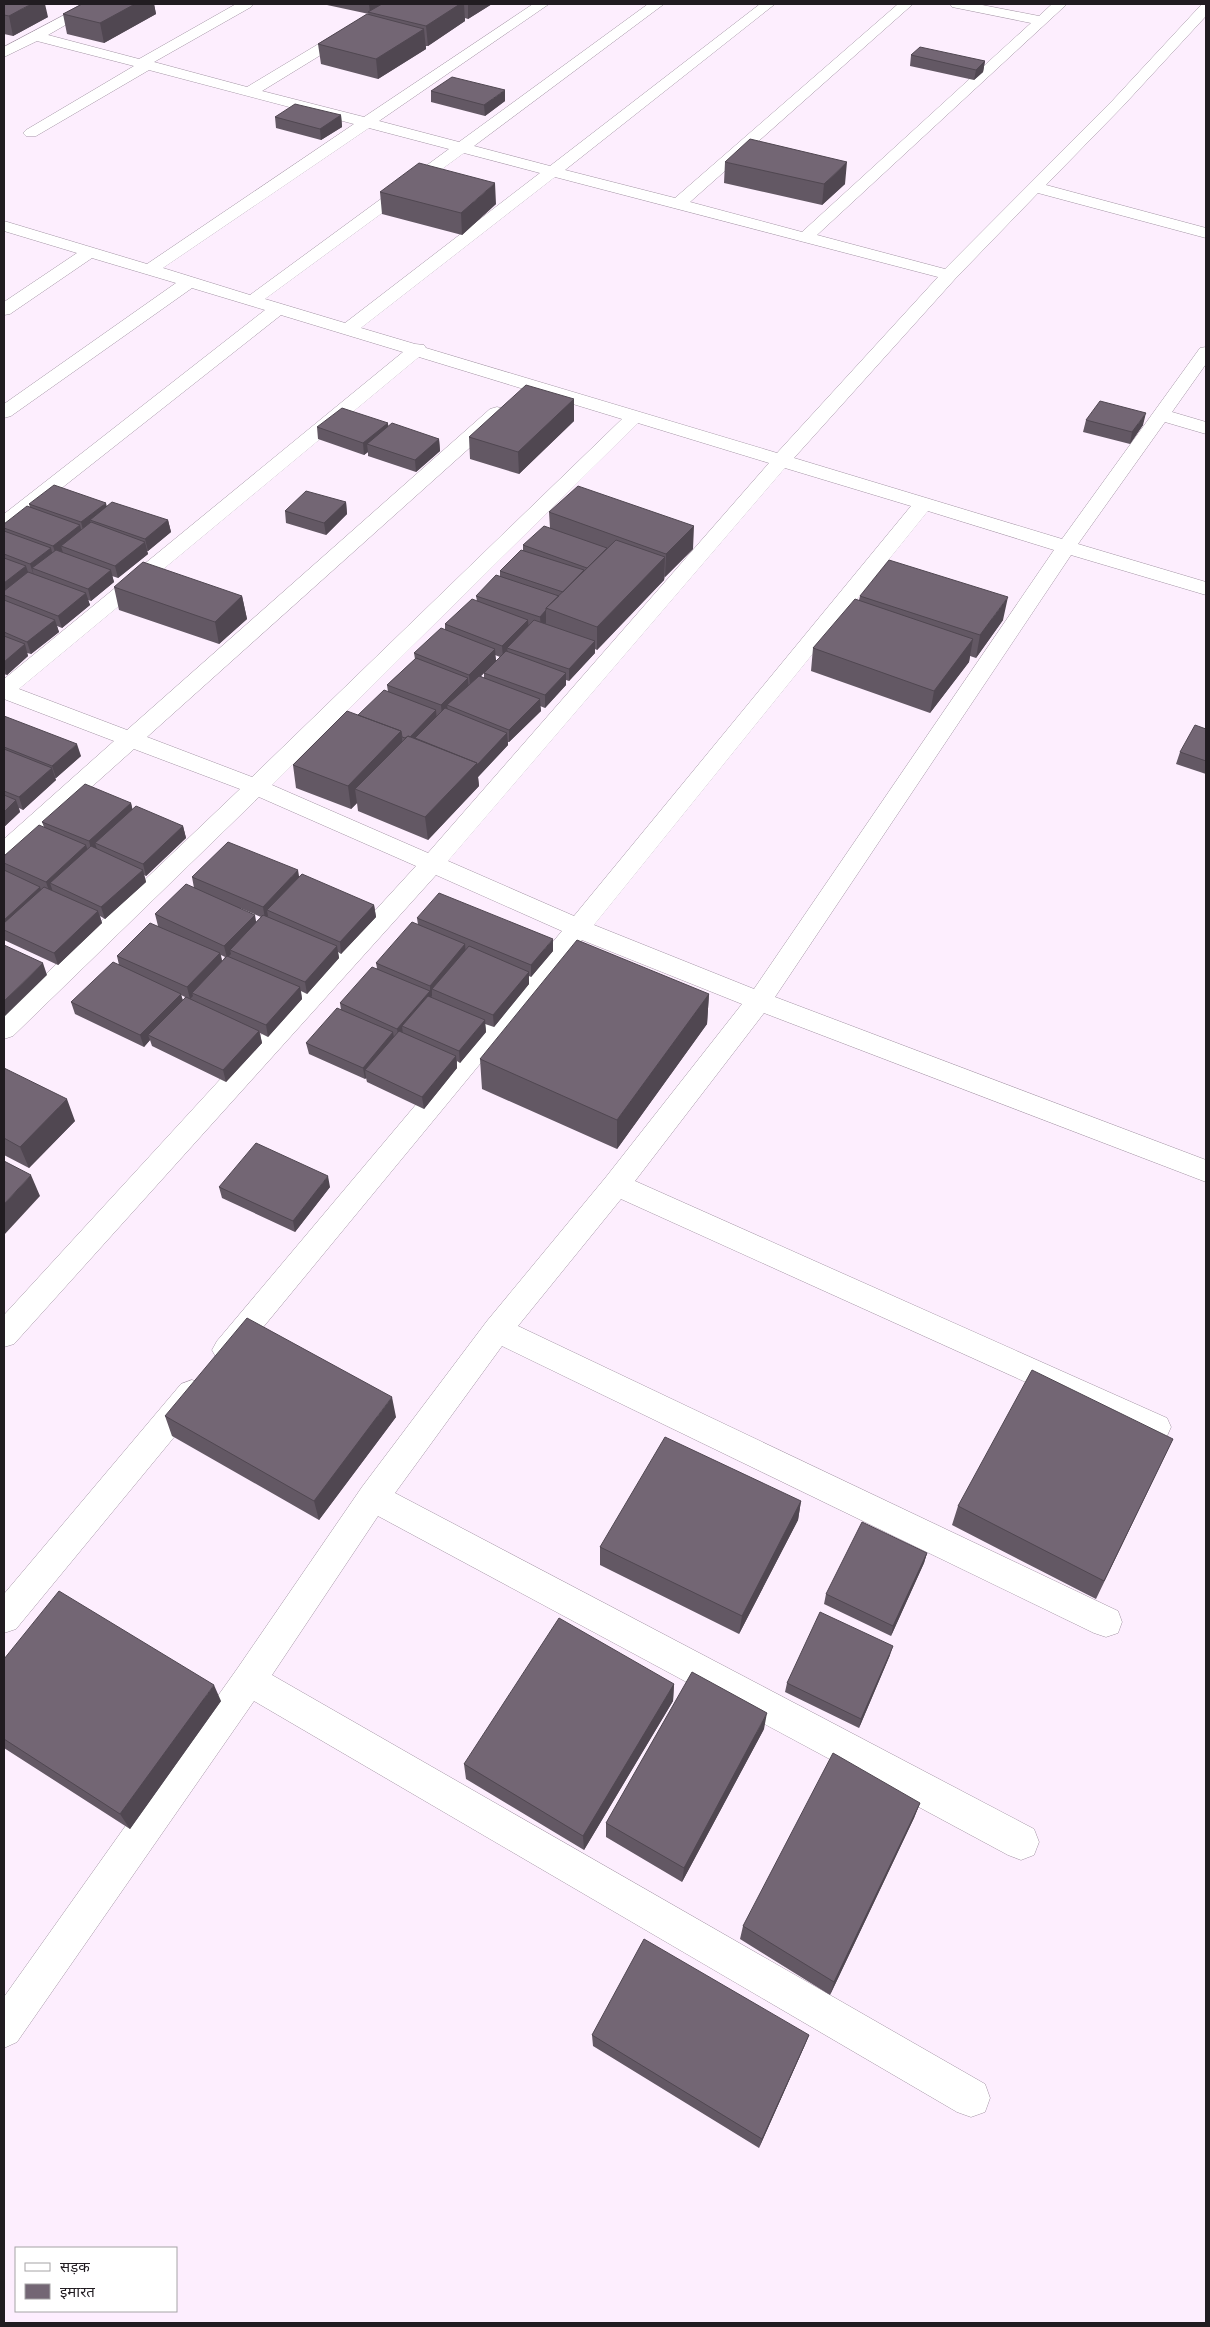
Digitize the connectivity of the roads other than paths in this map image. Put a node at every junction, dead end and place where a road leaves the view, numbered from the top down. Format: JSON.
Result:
{"nodes":[{"id":1,"x":95,"y":4,"type":"edge"},
{"id":2,"x":246,"y":4,"type":"edge"},
{"id":3,"x":394,"y":4,"type":"edge"},
{"id":4,"x":542,"y":4,"type":"edge"},
{"id":5,"x":658,"y":4,"type":"edge"},
{"id":6,"x":768,"y":4,"type":"edge"},
{"id":7,"x":906,"y":4,"type":"edge"},
{"id":8,"x":957,"y":4,"type":"edge"},
{"id":9,"x":1060,"y":4,"type":"edge"},
{"id":10,"x":1202,"y":17,"type":"edge"},
{"id":11,"x":1042,"y":21,"type":"junction"},
{"id":12,"x":36,"y":36,"type":"junction"},
{"id":13,"x":10,"y":44,"type":"edge"},
{"id":14,"x":4,"y":53,"type":"edge"},
{"id":15,"x":144,"y":64,"type":"junction"},
{"id":16,"x":252,"y":91,"type":"junction"},
{"id":17,"x":367,"y":123,"type":"junction"},
{"id":18,"x":31,"y":133,"type":"dead end"},
{"id":19,"x":461,"y":148,"type":"junction"},
{"id":20,"x":554,"y":172,"type":"junction"},
{"id":21,"x":1034,"y":187,"type":"junction"},
{"id":22,"x":678,"y":204,"type":"junction"},
{"id":23,"x":4,"y":227,"type":"edge"},
{"id":24,"x":1204,"y":229,"type":"edge"},
{"id":25,"x":805,"y":238,"type":"junction"},
{"id":26,"x":90,"y":252,"type":"junction"},
{"id":27,"x":149,"y":270,"type":"junction"},
{"id":28,"x":949,"y":275,"type":"junction"},
{"id":29,"x":189,"y":282,"type":"junction"},
{"id":30,"x":252,"y":301,"type":"junction"},
{"id":31,"x":278,"y":309,"type":"junction"},
{"id":32,"x":4,"y":310,"type":"edge"},
{"id":33,"x":349,"y":329,"type":"junction"},
{"id":34,"x":418,"y":350,"type":"junction"},
{"id":35,"x":1206,"y":352,"type":"edge"},
{"id":36,"x":529,"y":384,"type":"junction"},
{"id":37,"x":4,"y":412,"type":"edge"},
{"id":38,"x":1161,"y":415,"type":"junction"},
{"id":39,"x":635,"y":416,"type":"junction"},
{"id":40,"x":1206,"y":428,"type":"edge"},
{"id":41,"x":781,"y":461,"type":"junction"},
{"id":42,"x":923,"y":504,"type":"junction"},
{"id":43,"x":4,"y":524,"type":"edge"},
{"id":44,"x":1066,"y":547,"type":"junction"},
{"id":45,"x":1206,"y":589,"type":"edge"},
{"id":46,"x":4,"y":690,"type":"edge"},
{"id":47,"x":132,"y":738,"type":"junction"},
{"id":48,"x":256,"y":787,"type":"junction"},
{"id":49,"x":4,"y":852,"type":"edge"},
{"id":50,"x":432,"y":865,"type":"junction"},
{"id":51,"x":578,"y":928,"type":"junction"},
{"id":52,"x":759,"y":1001,"type":"junction"},
{"id":53,"x":4,"y":1029,"type":"edge"},
{"id":54,"x":1206,"y":1171,"type":"edge"},
{"id":55,"x":616,"y":1185,"type":"junction"},
{"id":56,"x":497,"y":1330,"type":"junction"},
{"id":57,"x":4,"y":1335,"type":"edge"},
{"id":58,"x":1156,"y":1427,"type":"dead end"},
{"id":59,"x":373,"y":1497,"type":"junction"},
{"id":60,"x":4,"y":1618,"type":"edge"},
{"id":61,"x":1106,"y":1622,"type":"dead end"},
{"id":62,"x":249,"y":1680,"type":"junction"},
{"id":63,"x":1021,"y":1842,"type":"dead end"},
{"id":64,"x":4,"y":2029,"type":"edge"},
{"id":65,"x":971,"y":2098,"type":"dead end"}],
"edges":[{"from":1,"to":12,"type":"street"},
{"from":2,"to":15,"type":"street"},
{"from":3,"to":16,"type":"street"},
{"from":4,"to":17,"type":"street"},
{"from":5,"to":19,"type":"street"},
{"from":6,"to":20,"type":"street"},
{"from":7,"to":22,"type":"street"},
{"from":8,"to":11,"type":"street"},
{"from":9,"to":11,"type":"street"},
{"from":10,"to":21,"type":"street"},
{"from":11,"to":25,"type":"street"},
{"from":12,"to":13,"type":"street"},
{"from":12,"to":15,"type":"street"},
{"from":13,"to":14,"type":"street"},
{"from":15,"to":16,"type":"street"},
{"from":15,"to":18,"type":"street"},
{"from":16,"to":17,"type":"street"},
{"from":17,"to":19,"type":"street"},
{"from":17,"to":27,"type":"street"},
{"from":19,"to":20,"type":"street"},
{"from":19,"to":30,"type":"street"},
{"from":20,"to":22,"type":"street"},
{"from":20,"to":33,"type":"street"},
{"from":21,"to":24,"type":"street"},
{"from":21,"to":28,"type":"street"},
{"from":22,"to":25,"type":"street"},
{"from":23,"to":26,"type":"street"},
{"from":25,"to":28,"type":"street"},
{"from":26,"to":27,"type":"street"},
{"from":26,"to":32,"type":"street"},
{"from":27,"to":29,"type":"street"},
{"from":28,"to":41,"type":"street"},
{"from":29,"to":30,"type":"street"},
{"from":29,"to":37,"type":"street"},
{"from":30,"to":31,"type":"street"},
{"from":31,"to":33,"type":"street"},
{"from":31,"to":43,"type":"street"},
{"from":33,"to":34,"type":"street"},
{"from":34,"to":36,"type":"street"},
{"from":34,"to":46,"type":"street"},
{"from":35,"to":38,"type":"street"},
{"from":36,"to":39,"type":"street"},
{"from":36,"to":47,"type":"street"},
{"from":38,"to":40,"type":"street"},
{"from":38,"to":44,"type":"street"},
{"from":39,"to":41,"type":"street"},
{"from":39,"to":48,"type":"street"},
{"from":41,"to":42,"type":"street"},
{"from":41,"to":50,"type":"street"},
{"from":42,"to":44,"type":"street"},
{"from":42,"to":51,"type":"street"},
{"from":44,"to":45,"type":"street"},
{"from":44,"to":52,"type":"street"},
{"from":46,"to":47,"type":"street"},
{"from":47,"to":48,"type":"street"},
{"from":47,"to":49,"type":"street"},
{"from":48,"to":50,"type":"street"},
{"from":48,"to":53,"type":"street"},
{"from":50,"to":51,"type":"street"},
{"from":50,"to":57,"type":"street"},
{"from":51,"to":52,"type":"street"},
{"from":51,"to":60,"type":"street"},
{"from":52,"to":54,"type":"street"},
{"from":52,"to":55,"type":"street"},
{"from":55,"to":56,"type":"street"},
{"from":55,"to":58,"type":"street"},
{"from":56,"to":59,"type":"street"},
{"from":56,"to":61,"type":"street"},
{"from":59,"to":62,"type":"street"},
{"from":59,"to":63,"type":"street"},
{"from":62,"to":64,"type":"street"},
{"from":62,"to":65,"type":"street"}]}
